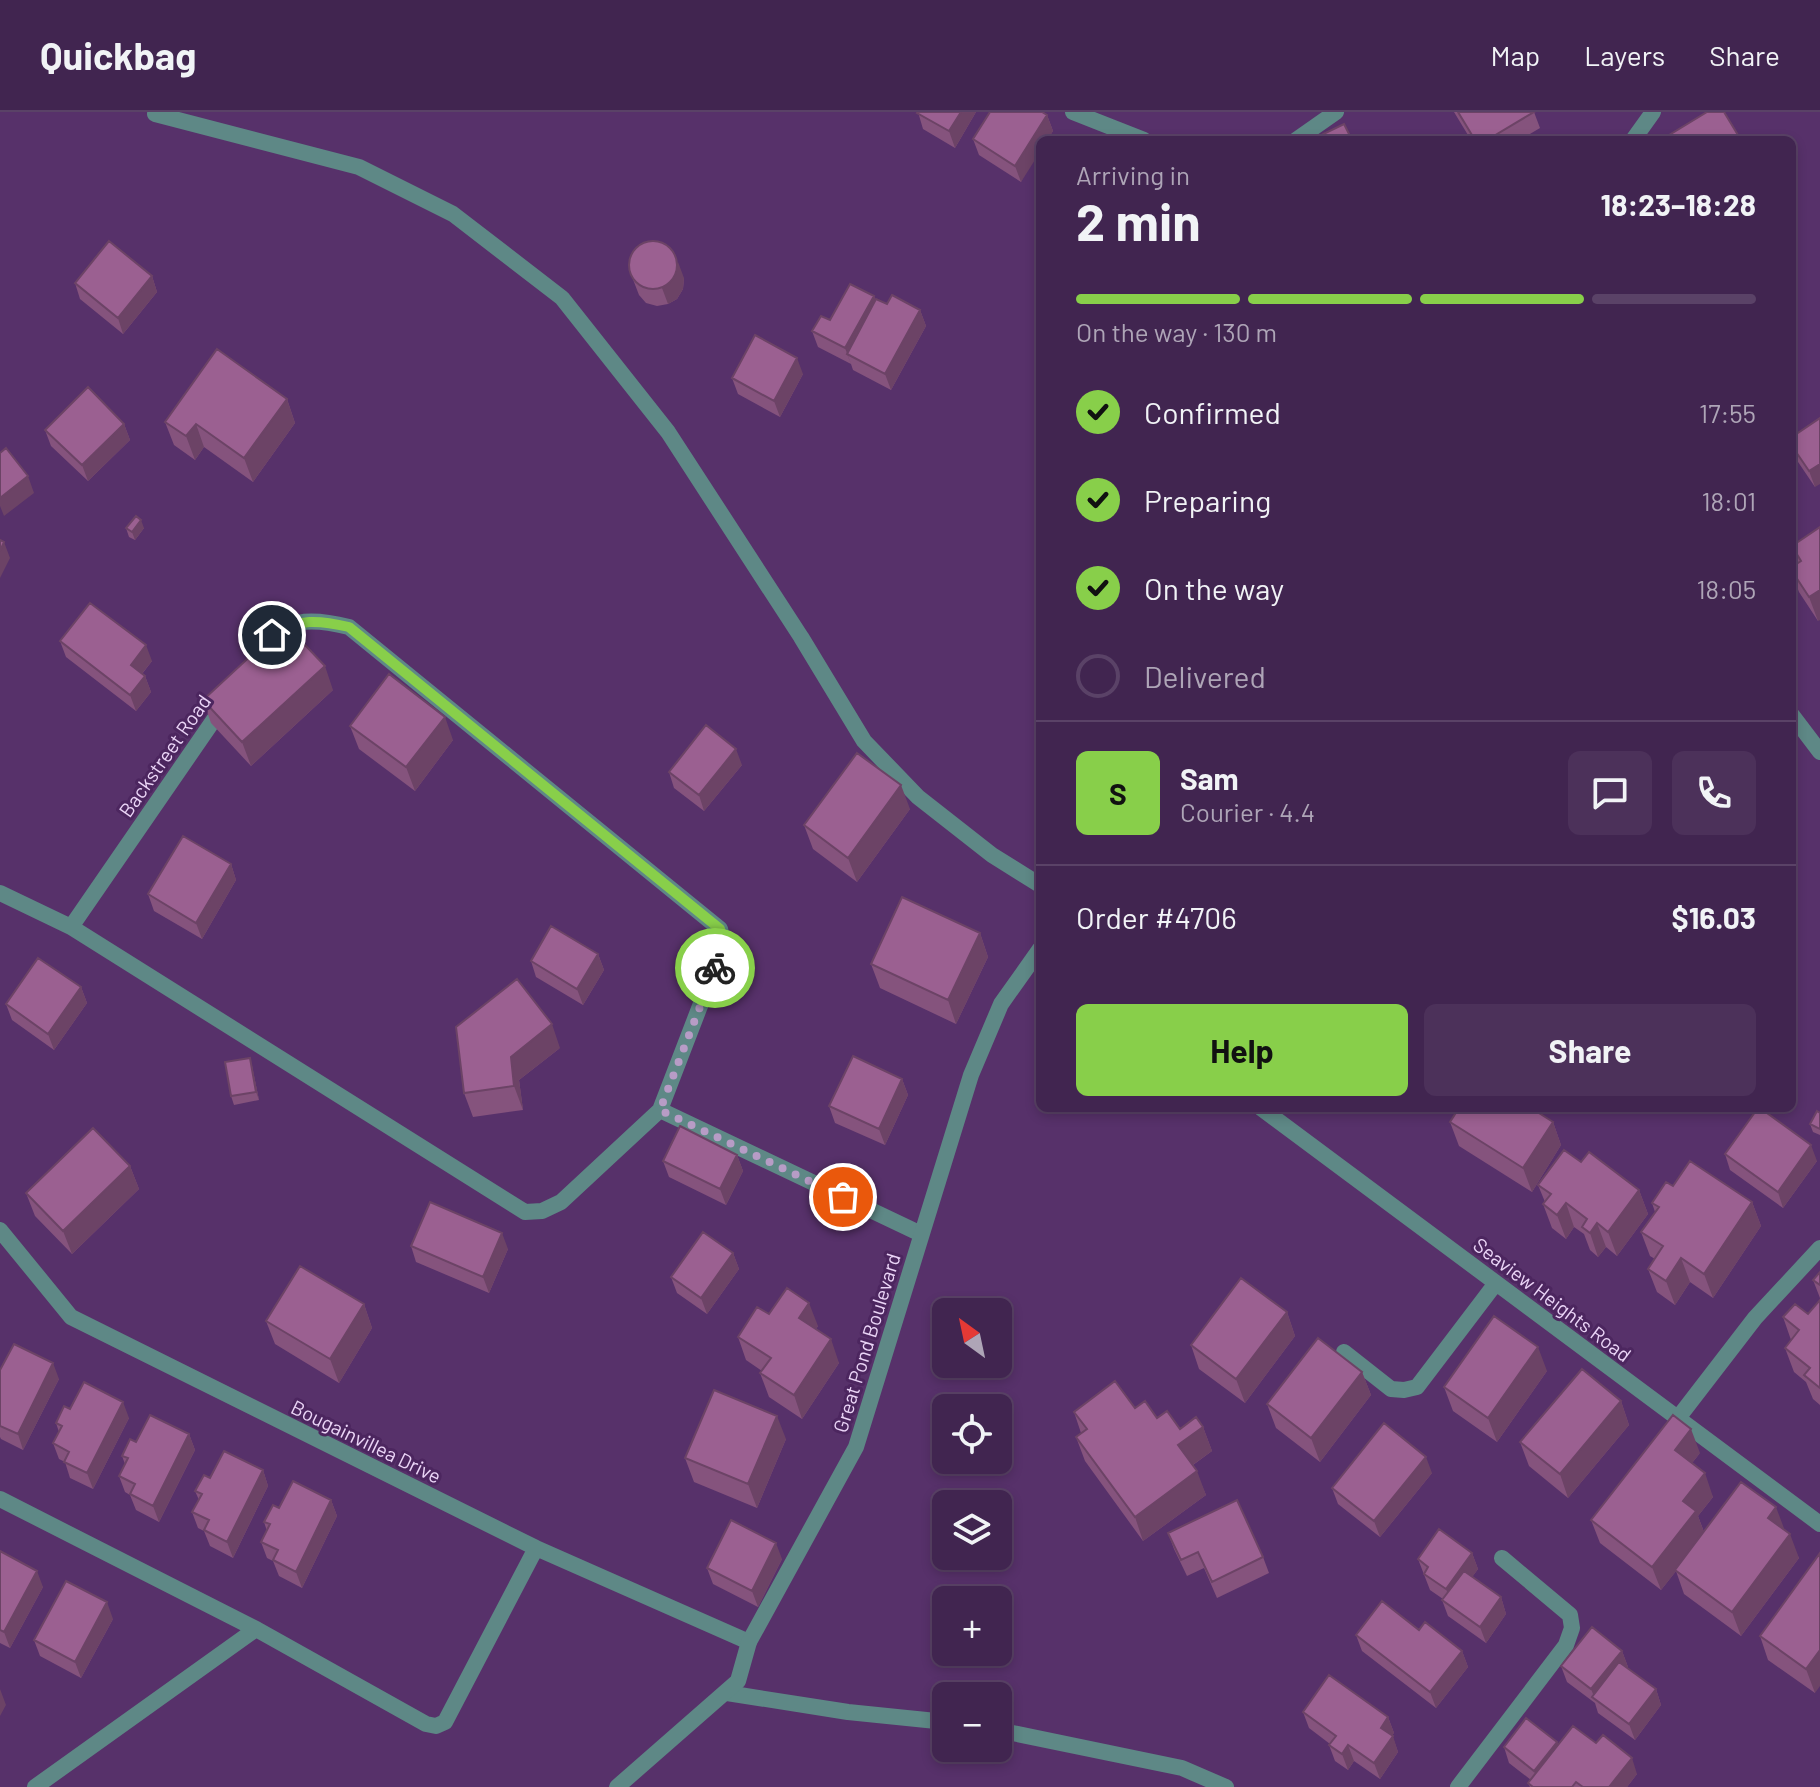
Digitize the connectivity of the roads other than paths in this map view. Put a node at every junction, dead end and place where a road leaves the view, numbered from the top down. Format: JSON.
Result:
{"nodes":[{"id":1,"x":1073,"y":112,"type":"edge"},
{"id":2,"x":1336,"y":112,"type":"edge"},
{"id":3,"x":1653,"y":112,"type":"edge"},
{"id":4,"x":155,"y":114,"type":"edge"},
{"id":5,"x":1134,"y":136,"type":"edge"},
{"id":6,"x":1302,"y":136,"type":"edge"},
{"id":7,"x":1636,"y":136,"type":"edge"},
{"id":8,"x":1796,"y":720,"type":"edge"},
{"id":9,"x":1820,"y":752,"type":"edge"},
{"id":10,"x":1036,"y":882,"type":"edge"},
{"id":11,"x":0,"y":893,"type":"edge"},
{"id":12,"x":71,"y":927,"type":"junction"},
{"id":13,"x":1036,"y":955,"type":"edge"},
{"id":14,"x":660,"y":1110,"type":"junction"},
{"id":15,"x":1266,"y":1112,"type":"edge"},
{"id":16,"x":0,"y":1230,"type":"edge"},
{"id":17,"x":921,"y":1234,"type":"junction"},
{"id":18,"x":1820,"y":1248,"type":"edge"},
{"id":19,"x":1496,"y":1283,"type":"junction"},
{"id":20,"x":1344,"y":1352,"type":"dead end"},
{"id":21,"x":1678,"y":1418,"type":"junction"},
{"id":22,"x":0,"y":1499,"type":"edge"},
{"id":23,"x":1820,"y":1524,"type":"edge"},
{"id":24,"x":536,"y":1548,"type":"junction"},
{"id":25,"x":1502,"y":1558,"type":"dead end"},
{"id":26,"x":256,"y":1629,"type":"junction"},
{"id":27,"x":749,"y":1642,"type":"junction"},
{"id":28,"x":727,"y":1693,"type":"junction"},
{"id":29,"x":932,"y":1721,"type":"edge"},
{"id":30,"x":1012,"y":1733,"type":"edge"},
{"id":31,"x":35,"y":1787,"type":"edge"},
{"id":32,"x":617,"y":1787,"type":"edge"},
{"id":33,"x":1226,"y":1787,"type":"edge"},
{"id":34,"x":1458,"y":1787,"type":"edge"}],
"edges":[{"from":1,"to":5,"type":"street"},
{"from":2,"to":6,"type":"street"},
{"from":3,"to":7,"type":"street"},
{"from":4,"to":10,"type":"street"},
{"from":8,"to":9,"type":"street"},
{"from":11,"to":12,"type":"street"},
{"from":12,"to":14,"type":"street"},
{"from":12,"to":14,"type":"street","name":"Backstreet Road"},
{"from":13,"to":17,"type":"street","name":"Great Pond Boulevard"},
{"from":14,"to":17,"type":"street"},
{"from":15,"to":19,"type":"street","name":"Seaview Heights Road"},
{"from":16,"to":24,"type":"street","name":"Bougainvillea Drive"},
{"from":17,"to":27,"type":"street","name":"Great Pond Boulevard"},
{"from":18,"to":21,"type":"street"},
{"from":19,"to":20,"type":"street"},
{"from":19,"to":21,"type":"street","name":"Seaview Heights Road"},
{"from":21,"to":23,"type":"street","name":"Seaview Heights Road"},
{"from":22,"to":26,"type":"street"},
{"from":24,"to":26,"type":"street"},
{"from":24,"to":27,"type":"street","name":"Bougainvillea Drive"},
{"from":25,"to":34,"type":"street"},
{"from":26,"to":31,"type":"street"},
{"from":27,"to":28,"type":"street","name":"Great Pond Boulevard"},
{"from":28,"to":29,"type":"street"},
{"from":28,"to":32,"type":"street","name":"Great Pond Boulevard"},
{"from":30,"to":33,"type":"street"}]}
